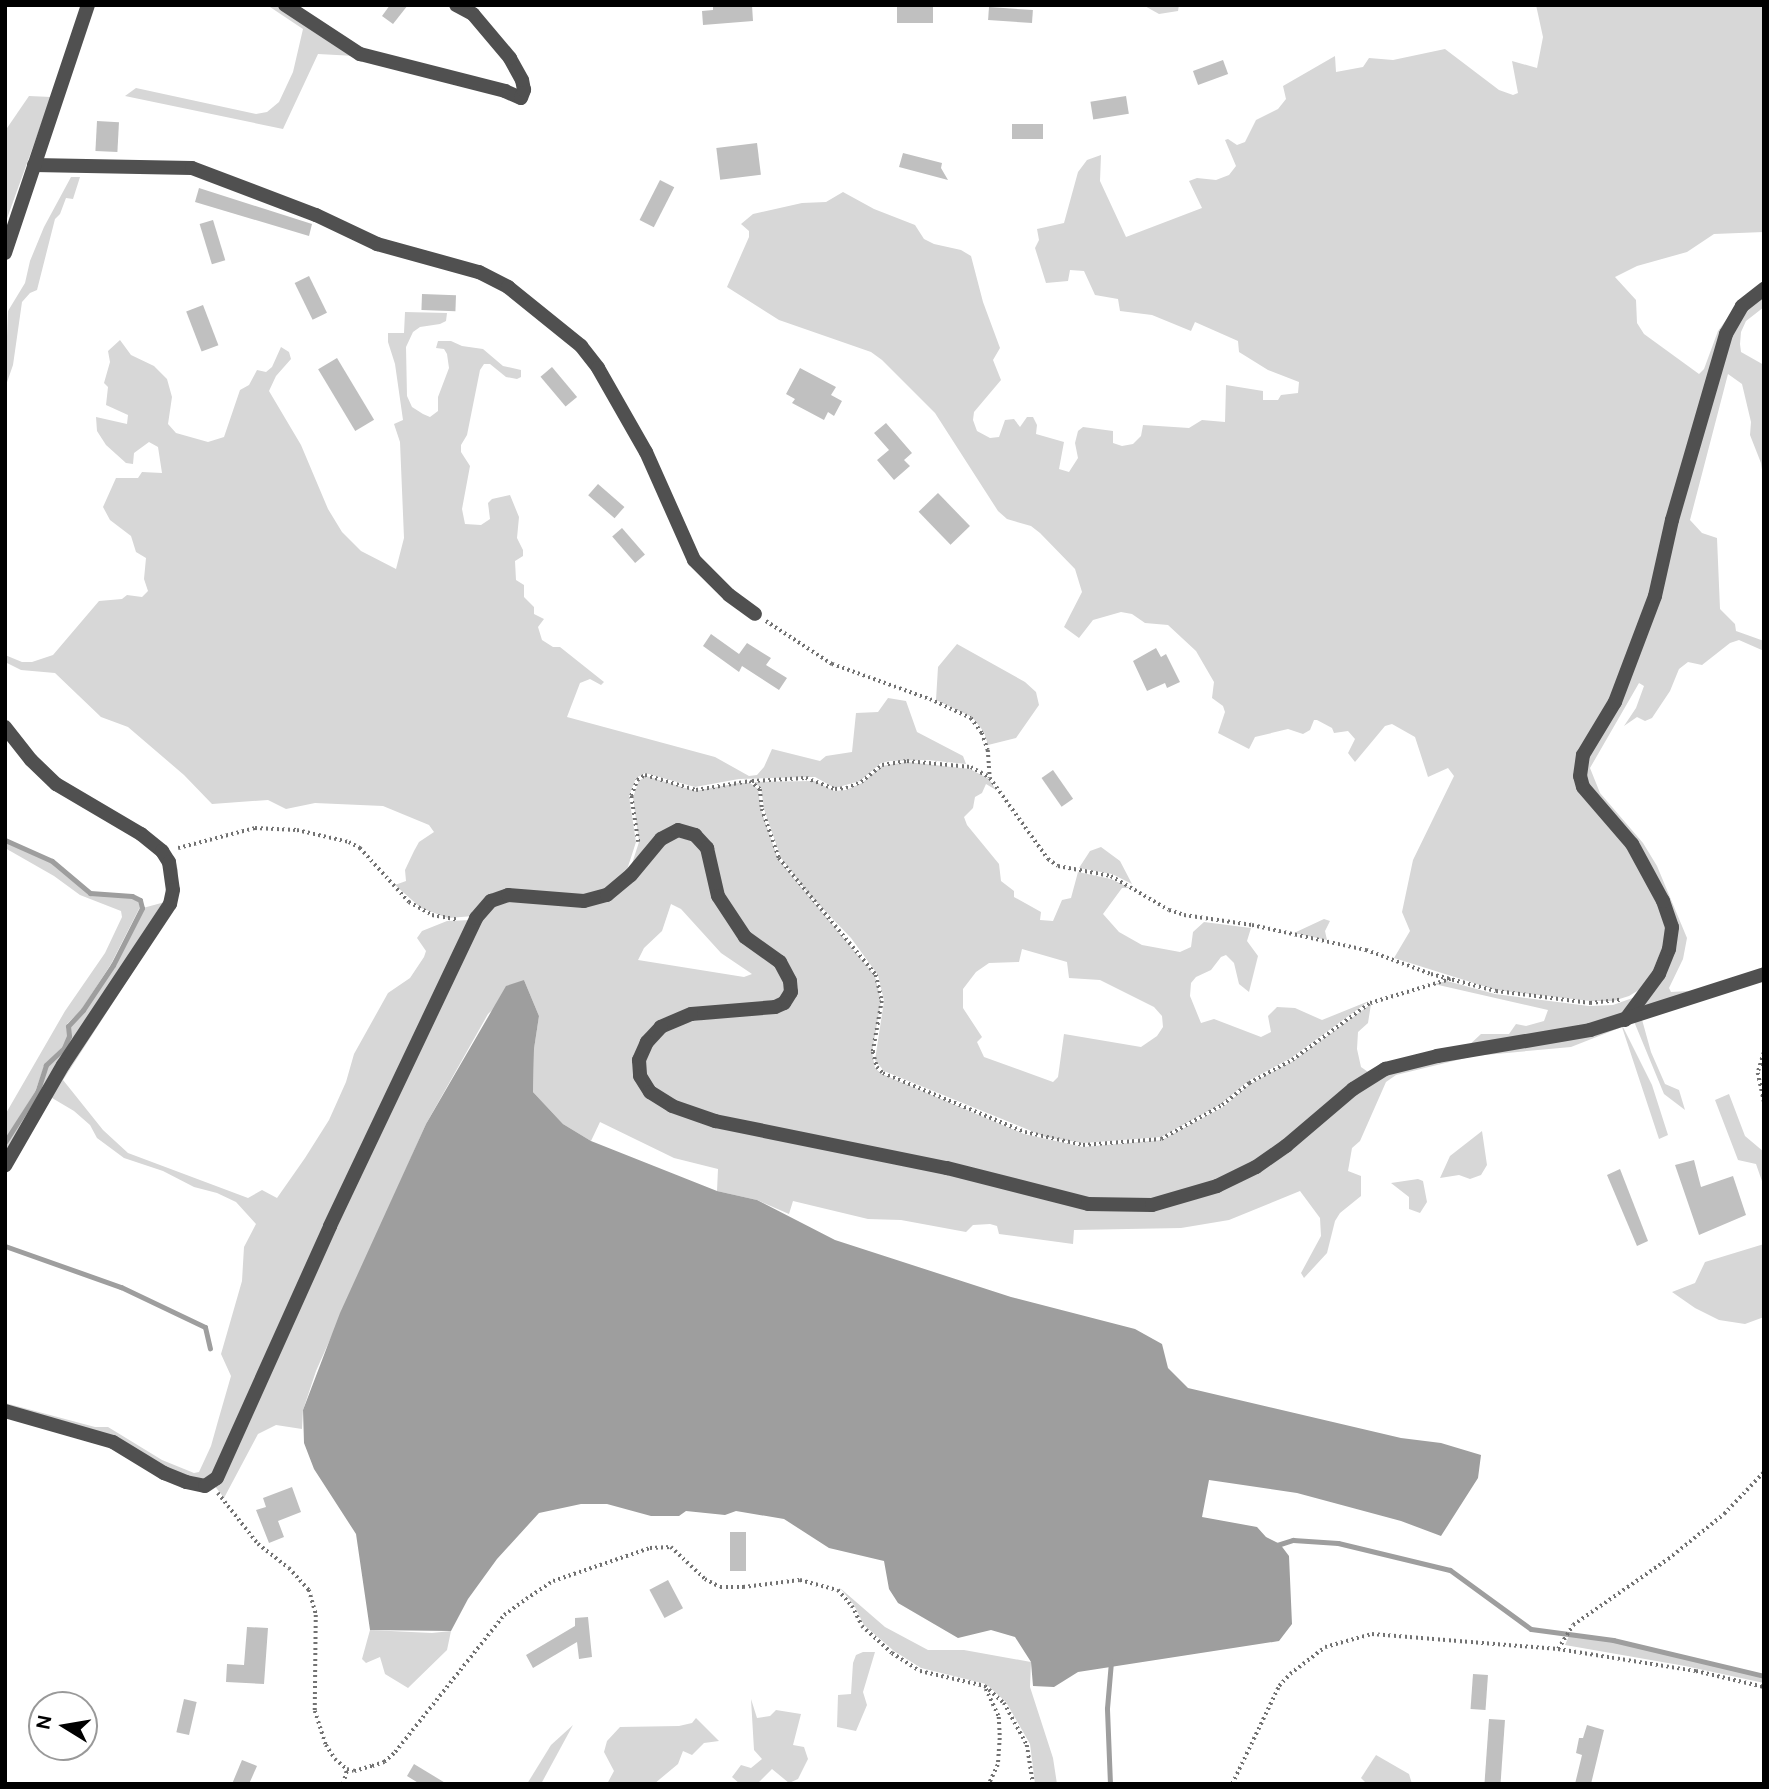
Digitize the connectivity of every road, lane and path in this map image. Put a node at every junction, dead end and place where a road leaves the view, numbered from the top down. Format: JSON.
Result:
{"nodes":[{"id":1,"x":88,"y":5,"type":"edge"},
{"id":2,"x":285,"y":5,"type":"edge"},
{"id":3,"x":456,"y":5,"type":"edge"},
{"id":4,"x":34,"y":165,"type":"junction"},
{"id":5,"x":5,"y":253,"type":"edge"},
{"id":6,"x":1764,"y":289,"type":"edge"},
{"id":7,"x":755,"y":614,"type":"joint"},
{"id":8,"x":5,"y":727,"type":"edge"},
{"id":9,"x":990,"y":778,"type":"junction"},
{"id":10,"x":750,"y":781,"type":"junction"},
{"id":11,"x":162,"y":851,"type":"junction"},
{"id":12,"x":634,"y":855,"type":"dead end"},
{"id":13,"x":476,"y":918,"type":"junction"},
{"id":14,"x":1764,"y":974,"type":"edge"},
{"id":15,"x":1450,"y":979,"type":"junction"},
{"id":16,"x":1650,"y":988,"type":"junction"},
{"id":17,"x":1624,"y":1021,"type":"junction"},
{"id":18,"x":1764,"y":1053,"type":"edge"},
{"id":19,"x":1764,"y":1102,"type":"edge"},
{"id":20,"x":5,"y":1166,"type":"edge"},
{"id":21,"x":5,"y":1411,"type":"edge"},
{"id":22,"x":1764,"y":1472,"type":"edge"},
{"id":23,"x":210,"y":1483,"type":"junction"},
{"id":24,"x":1558,"y":1648,"type":"junction"},
{"id":25,"x":985,"y":1686,"type":"junction"},
{"id":26,"x":1764,"y":1687,"type":"edge"},
{"id":27,"x":347,"y":1769,"type":"junction"},
{"id":28,"x":343,"y":1784,"type":"edge"},
{"id":29,"x":989,"y":1784,"type":"edge"},
{"id":30,"x":1033,"y":1784,"type":"edge"},
{"id":31,"x":1232,"y":1784,"type":"edge"}],
"edges":[{"from":1,"to":4,"type":"street"},
{"from":2,"to":3,"type":"street"},
{"from":4,"to":5,"type":"street"},
{"from":4,"to":7,"type":"street"},
{"from":6,"to":16,"type":"street"},
{"from":7,"to":9,"type":"path"},
{"from":8,"to":11,"type":"street"},
{"from":9,"to":10,"type":"path"},
{"from":9,"to":15,"type":"path"},
{"from":10,"to":12,"type":"path"},
{"from":10,"to":15,"type":"path"},
{"from":11,"to":13,"type":"path"},
{"from":11,"to":20,"type":"street"},
{"from":13,"to":17,"type":"street"},
{"from":13,"to":23,"type":"street"},
{"from":14,"to":17,"type":"street"},
{"from":15,"to":16,"type":"path"},
{"from":16,"to":17,"type":"street"},
{"from":18,"to":19,"type":"path"},
{"from":21,"to":23,"type":"street"},
{"from":22,"to":24,"type":"path"},
{"from":23,"to":27,"type":"path"},
{"from":24,"to":26,"type":"path"},
{"from":24,"to":31,"type":"path"},
{"from":25,"to":27,"type":"path"},
{"from":25,"to":29,"type":"path"},
{"from":25,"to":30,"type":"path"},
{"from":27,"to":28,"type":"path"}]}
